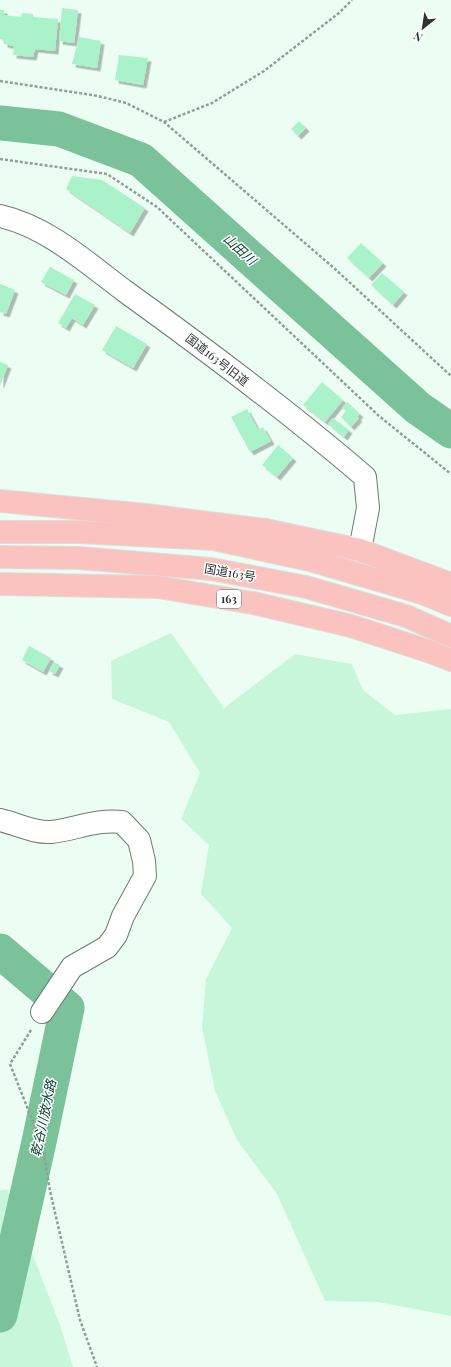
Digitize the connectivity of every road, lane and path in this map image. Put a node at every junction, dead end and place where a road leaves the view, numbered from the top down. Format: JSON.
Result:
{"nodes":[{"id":1,"x":352,"y":0,"type":"edge"},
{"id":2,"x":0,"y":82,"type":"edge"},
{"id":3,"x":164,"y":122,"type":"junction"},
{"id":4,"x":0,"y":159,"type":"edge"},
{"id":5,"x":0,"y":216,"type":"edge"},
{"id":6,"x":451,"y":376,"type":"edge"},
{"id":7,"x":451,"y":474,"type":"edge"},
{"id":8,"x":0,"y":501,"type":"edge"},
{"id":9,"x":0,"y":532,"type":"edge"},
{"id":10,"x":360,"y":550,"type":"junction"},
{"id":11,"x":0,"y":557,"type":"edge"},
{"id":12,"x":0,"y":584,"type":"edge"},
{"id":13,"x":451,"y":584,"type":"edge"},
{"id":14,"x":451,"y":605,"type":"edge"},
{"id":15,"x":451,"y":636,"type":"edge"},
{"id":16,"x":451,"y":660,"type":"edge"},
{"id":17,"x":0,"y":820,"type":"edge"},
{"id":18,"x":42,"y":1012,"type":"joint"},
{"id":19,"x":97,"y":1367,"type":"edge"}],
"edges":[{"from":1,"to":3,"type":"path"},
{"from":2,"to":3,"type":"path"},
{"from":3,"to":6,"type":"path"},
{"from":4,"to":7,"type":"path"},
{"from":5,"to":10,"type":"street","name":"国道163号旧道"},
{"from":8,"to":10,"type":"highway"},
{"from":9,"to":14,"type":"highway"},
{"from":10,"to":13,"type":"highway"},
{"from":11,"to":15,"type":"highway","name":"国道163号","number":"163"},
{"from":12,"to":16,"type":"highway","number":"163"},
{"from":17,"to":18,"type":"street"},
{"from":18,"to":19,"type":"path"}]}
